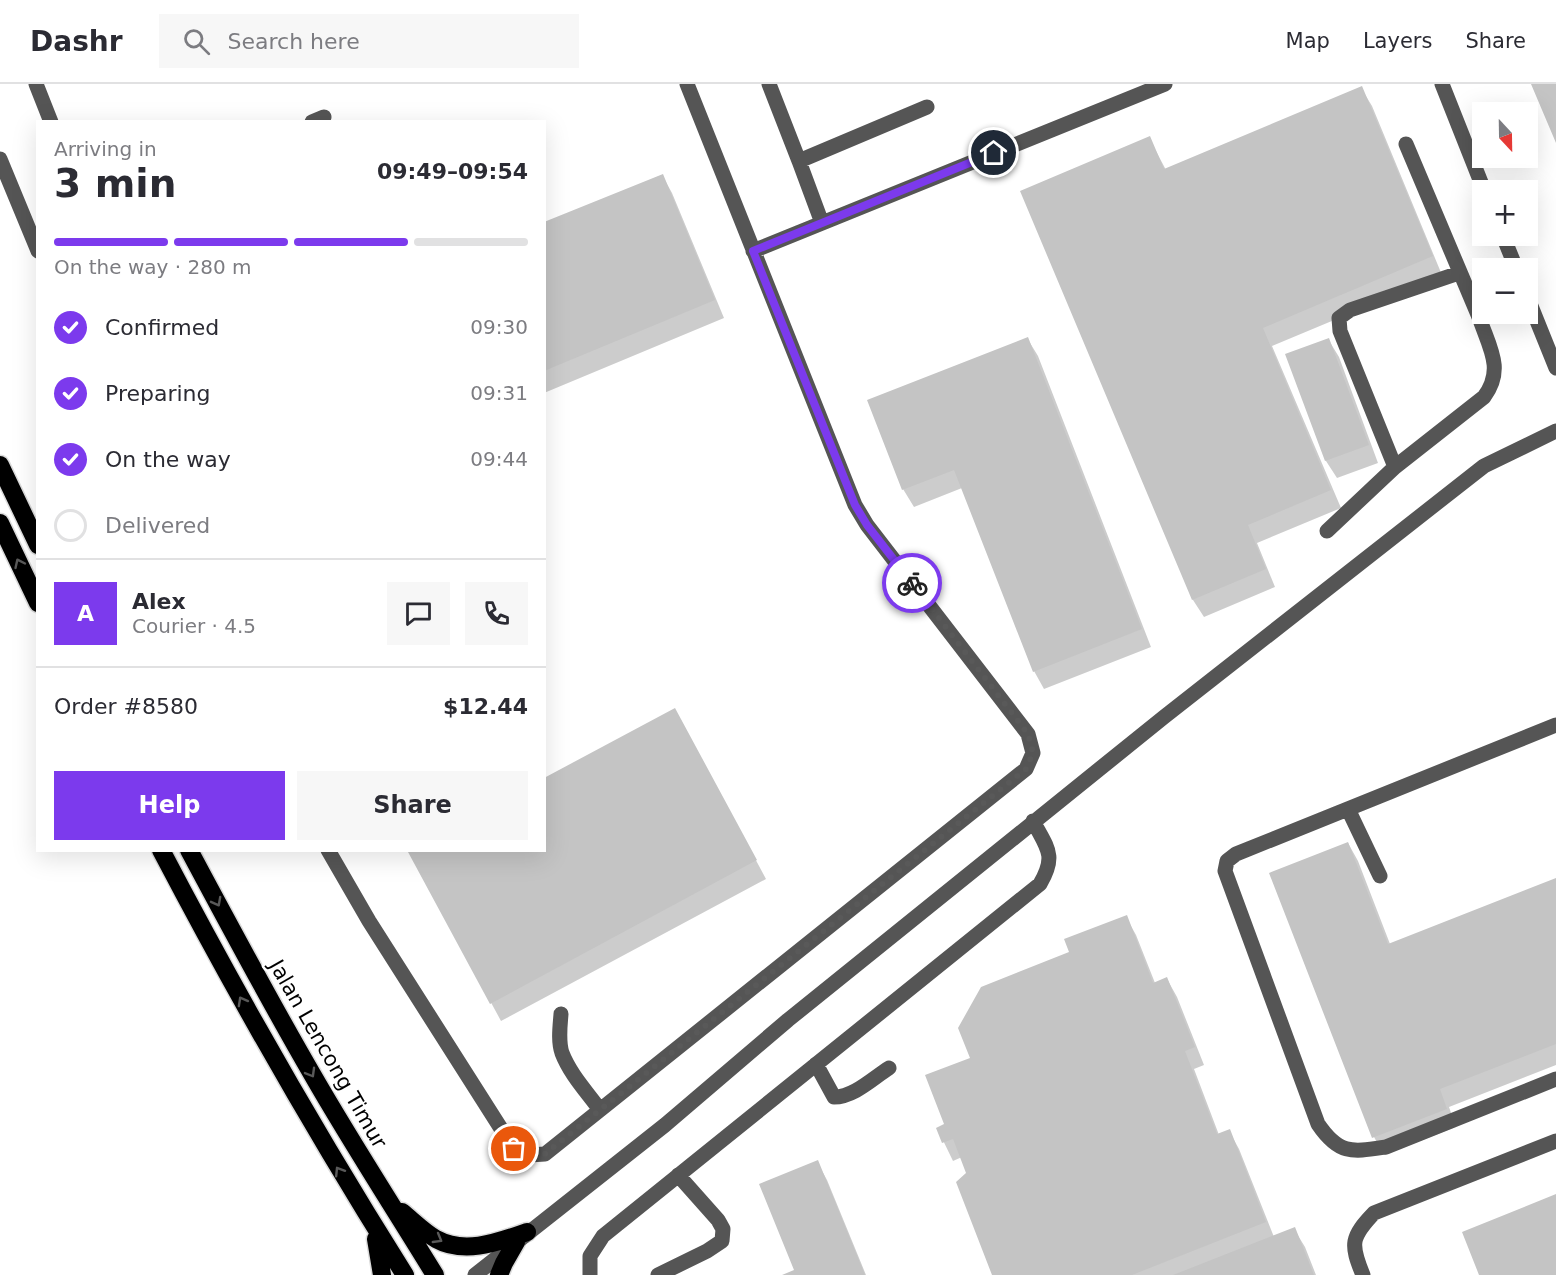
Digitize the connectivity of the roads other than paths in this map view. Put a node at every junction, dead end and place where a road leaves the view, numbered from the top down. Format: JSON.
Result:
{"nodes":[{"id":1,"x":36,"y":84,"type":"edge"},
{"id":2,"x":687,"y":84,"type":"edge"},
{"id":3,"x":769,"y":84,"type":"edge"},
{"id":4,"x":1165,"y":84,"type":"edge"},
{"id":5,"x":1442,"y":84,"type":"edge"},
{"id":6,"x":927,"y":107,"type":"dead end"},
{"id":7,"x":50,"y":120,"type":"edge"},
{"id":8,"x":1407,"y":144,"type":"dead end"},
{"id":9,"x":0,"y":159,"type":"edge"},
{"id":10,"x":799,"y":161,"type":"junction"},
{"id":11,"x":1480,"y":180,"type":"edge"},
{"id":12,"x":822,"y":223,"type":"junction"},
{"id":13,"x":36,"y":244,"type":"edge"},
{"id":14,"x":753,"y":251,"type":"junction"},
{"id":15,"x":1460,"y":273,"type":"junction"},
{"id":16,"x":1472,"y":294,"type":"edge"},
{"id":17,"x":1486,"y":324,"type":"edge"},
{"id":18,"x":1538,"y":324,"type":"edge"},
{"id":19,"x":1556,"y":368,"type":"edge"},
{"id":20,"x":1556,"y":431,"type":"edge"},
{"id":21,"x":0,"y":465,"type":"edge"},
{"id":22,"x":1395,"y":467,"type":"junction"},
{"id":23,"x":0,"y":524,"type":"edge"},
{"id":24,"x":1327,"y":531,"type":"dead end"},
{"id":25,"x":36,"y":540,"type":"edge"},
{"id":26,"x":36,"y":599,"type":"edge"},
{"id":27,"x":1556,"y":725,"type":"edge"},
{"id":28,"x":1348,"y":809,"type":"junction"},
{"id":29,"x":1034,"y":821,"type":"junction"},
{"id":30,"x":162,"y":852,"type":"edge"},
{"id":31,"x":190,"y":852,"type":"edge"},
{"id":32,"x":329,"y":852,"type":"edge"},
{"id":33,"x":1380,"y":876,"type":"dead end"},
{"id":34,"x":561,"y":1014,"type":"dead end"},
{"id":35,"x":816,"y":1064,"type":"junction"},
{"id":36,"x":889,"y":1068,"type":"dead end"},
{"id":37,"x":1556,"y":1079,"type":"edge"},
{"id":38,"x":600,"y":1110,"type":"junction"},
{"id":39,"x":1556,"y":1141,"type":"edge"},
{"id":40,"x":678,"y":1175,"type":"junction"},
{"id":41,"x":391,"y":1204,"type":"junction"},
{"id":42,"x":370,"y":1220,"type":"junction"},
{"id":43,"x":522,"y":1237,"type":"junction"},
{"id":44,"x":382,"y":1275,"type":"edge"},
{"id":45,"x":405,"y":1275,"type":"edge"},
{"id":46,"x":435,"y":1275,"type":"edge"},
{"id":47,"x":474,"y":1275,"type":"edge"},
{"id":48,"x":499,"y":1275,"type":"edge"},
{"id":49,"x":590,"y":1275,"type":"edge"},
{"id":50,"x":658,"y":1275,"type":"edge"},
{"id":51,"x":1363,"y":1275,"type":"edge"}],
"edges":[{"from":1,"to":7,"type":"street"},
{"from":2,"to":14,"type":"street"},
{"from":3,"to":10,"type":"street"},
{"from":4,"to":12,"type":"street"},
{"from":5,"to":11,"type":"street"},
{"from":6,"to":10,"type":"street"},
{"from":8,"to":15,"type":"street"},
{"from":9,"to":13,"type":"street"},
{"from":10,"to":12,"type":"street"},
{"from":12,"to":14,"type":"street"},
{"from":14,"to":38,"type":"street"},
{"from":15,"to":16,"type":"street"},
{"from":15,"to":22,"type":"street"},
{"from":17,"to":22,"type":"street"},
{"from":18,"to":19,"type":"street"},
{"from":20,"to":29,"type":"street"},
{"from":21,"to":25,"type":"highway"},
{"from":22,"to":24,"type":"street"},
{"from":26,"to":23,"type":"highway","one_way":true},
{"from":27,"to":28,"type":"street"},
{"from":28,"to":33,"type":"street"},
{"from":28,"to":37,"type":"street"},
{"from":29,"to":35,"type":"street"},
{"from":29,"to":43,"type":"street"},
{"from":42,"to":30,"type":"highway","one_way":true},
{"from":31,"to":41,"type":"highway","name":"Jalan Lencong Timur","one_way":true},
{"from":32,"to":38,"type":"street"},
{"from":34,"to":38,"type":"street"},
{"from":35,"to":36,"type":"street"},
{"from":35,"to":40,"type":"street"},
{"from":39,"to":51,"type":"street"},
{"from":40,"to":49,"type":"street"},
{"from":40,"to":50,"type":"street"},
{"from":41,"to":43,"type":"highway","one_way":true},
{"from":41,"to":46,"type":"highway","name":"Jalan Lencong Timur"},
{"from":42,"to":44,"type":"highway"},
{"from":42,"to":45,"type":"highway"},
{"from":43,"to":47,"type":"street"},
{"from":43,"to":48,"type":"highway"}]}
